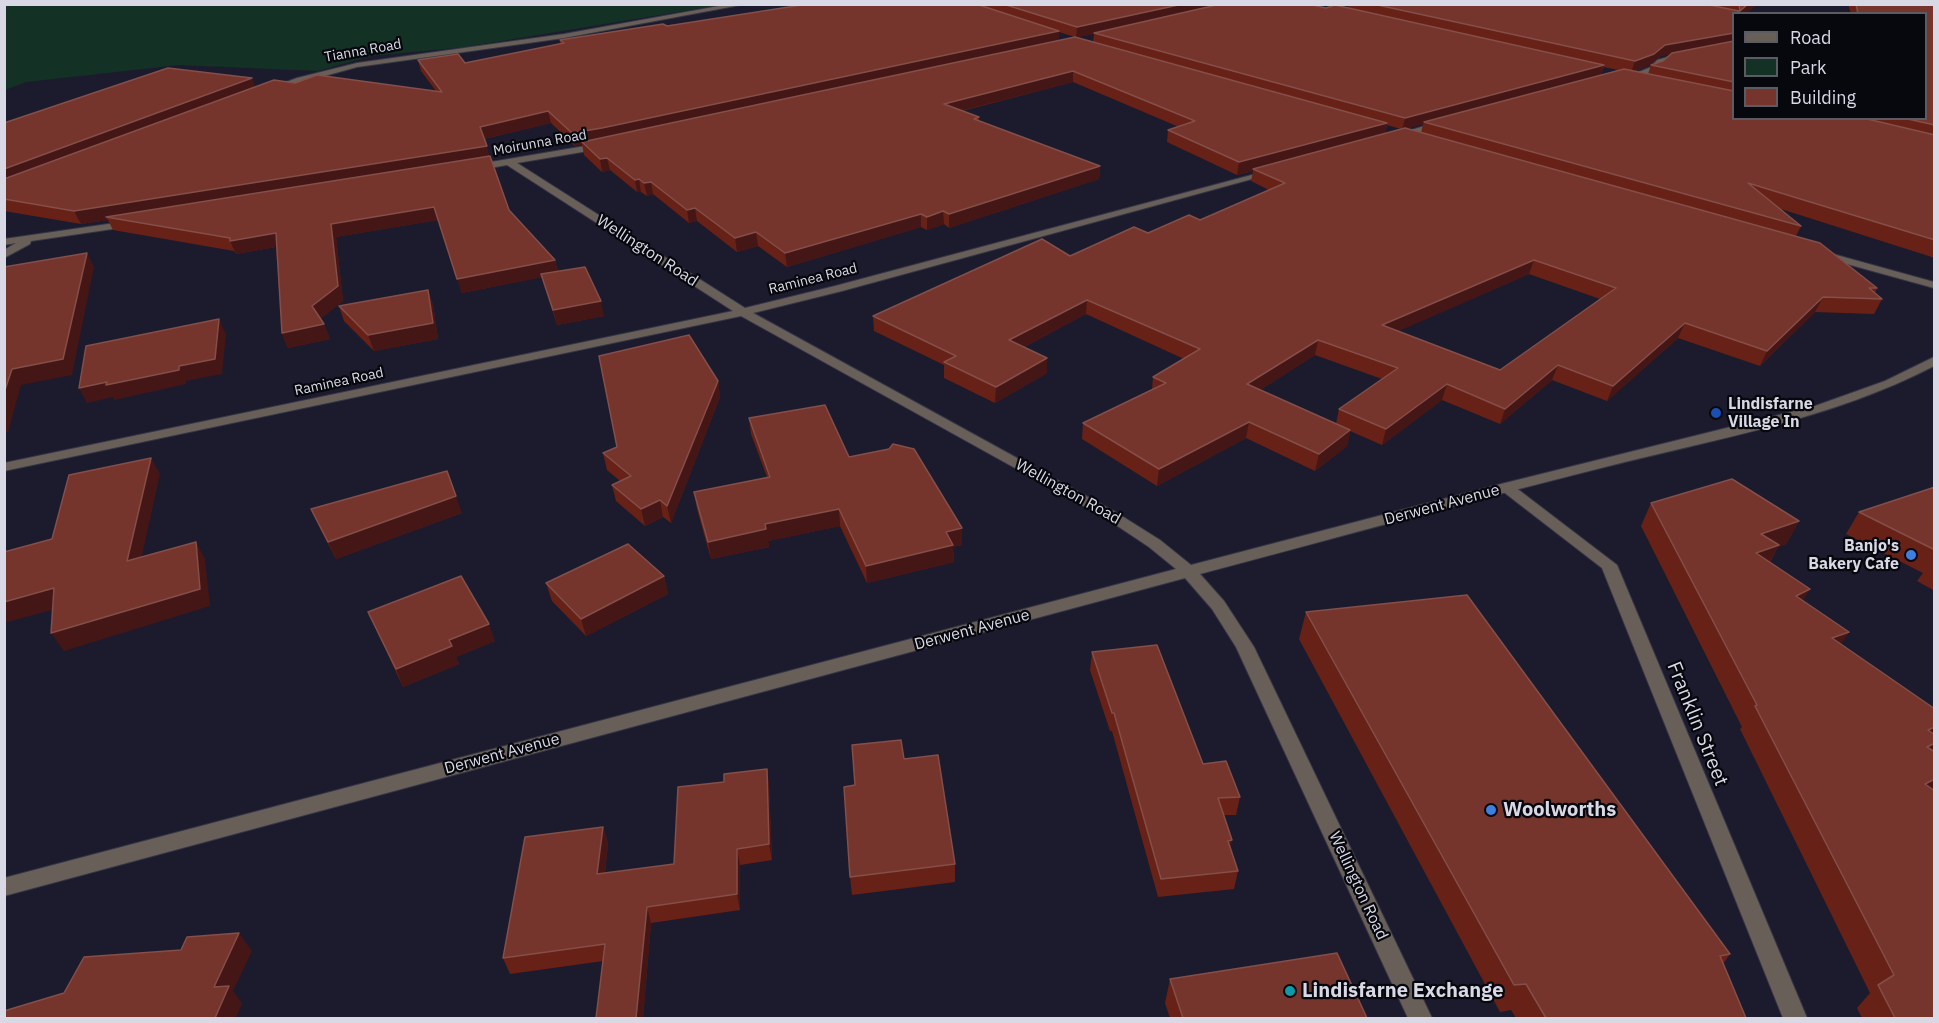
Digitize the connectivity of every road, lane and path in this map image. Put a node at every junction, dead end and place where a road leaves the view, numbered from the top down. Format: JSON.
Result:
{"nodes":[{"id":1,"x":743,"y":4,"type":"edge"},
{"id":2,"x":1694,"y":54,"type":"edge"},
{"id":3,"x":1618,"y":76,"type":"edge"},
{"id":4,"x":1628,"y":78,"type":"junction"},
{"id":5,"x":1649,"y":83,"type":"edge"},
{"id":6,"x":261,"y":93,"type":"edge"},
{"id":7,"x":1450,"y":121,"type":"edge"},
{"id":8,"x":1395,"y":133,"type":"junction"},
{"id":9,"x":1418,"y":140,"type":"edge"},
{"id":10,"x":1381,"y":141,"type":"edge"},
{"id":11,"x":617,"y":143,"type":"edge"},
{"id":12,"x":509,"y":162,"type":"junction"},
{"id":13,"x":1282,"y":168,"type":"edge"},
{"id":14,"x":468,"y":169,"type":"edge"},
{"id":15,"x":142,"y":222,"type":"edge"},
{"id":16,"x":31,"y":239,"type":"junction"},
{"id":17,"x":4,"y":242,"type":"edge"},
{"id":18,"x":1810,"y":250,"type":"edge"},
{"id":19,"x":4,"y":255,"type":"edge"},
{"id":20,"x":1935,"y":285,"type":"edge"},
{"id":21,"x":743,"y":312,"type":"junction"},
{"id":22,"x":1935,"y":361,"type":"edge"},
{"id":23,"x":4,"y":467,"type":"edge"},
{"id":24,"x":1506,"y":487,"type":"junction"},
{"id":25,"x":1191,"y":572,"type":"junction"},
{"id":26,"x":4,"y":887,"type":"edge"},
{"id":27,"x":1420,"y":1018,"type":"edge"},
{"id":28,"x":1795,"y":1018,"type":"edge"}],
"edges":[{"from":1,"to":6,"type":"street","name":"Tianna Road"},
{"from":2,"to":4,"type":"street"},
{"from":3,"to":4,"type":"street"},
{"from":4,"to":5,"type":"street"},
{"from":7,"to":8,"type":"street"},
{"from":8,"to":9,"type":"street"},
{"from":8,"to":10,"type":"street"},
{"from":11,"to":12,"type":"street","name":"Moirunna Road"},
{"from":12,"to":14,"type":"street","name":"Moirunna Road"},
{"from":12,"to":21,"type":"street","name":"Wellington Road"},
{"from":13,"to":21,"type":"street","name":"Raminea Road"},
{"from":15,"to":16,"type":"street"},
{"from":16,"to":17,"type":"street"},
{"from":16,"to":19,"type":"street"},
{"from":18,"to":20,"type":"street"},
{"from":21,"to":23,"type":"street","name":"Raminea Road"},
{"from":21,"to":25,"type":"street","name":"Wellington Road"},
{"from":22,"to":24,"type":"street","name":"Derwent Avenue"},
{"from":24,"to":25,"type":"street","name":"Derwent Avenue"},
{"from":24,"to":28,"type":"street","name":"Franklin Street"},
{"from":25,"to":26,"type":"street","name":"Derwent Avenue"},
{"from":25,"to":27,"type":"street","name":"Wellington Road"}]}
